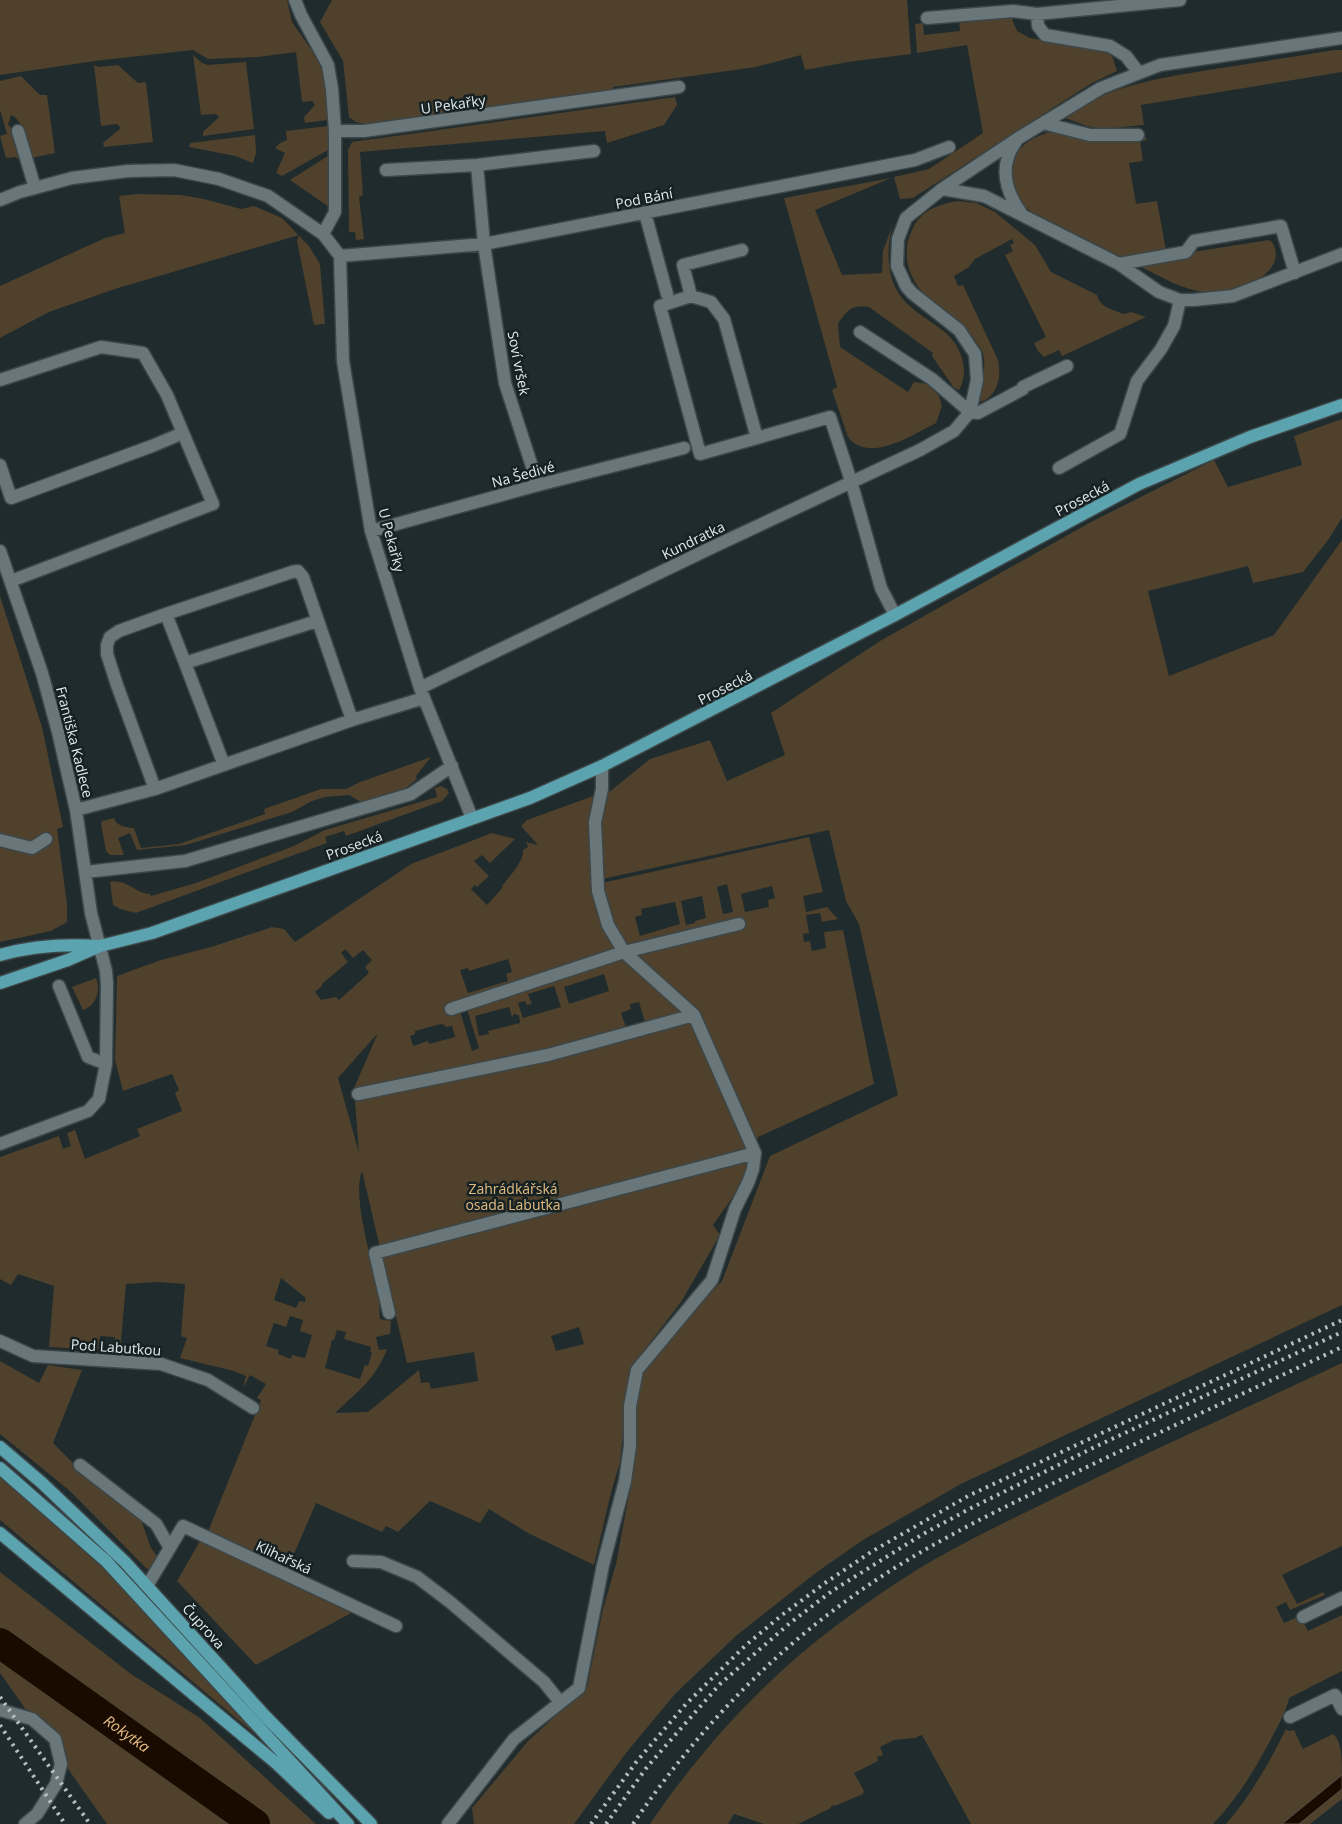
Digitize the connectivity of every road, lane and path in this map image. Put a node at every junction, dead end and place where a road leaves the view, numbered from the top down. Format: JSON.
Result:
{"nodes":[{"id":1,"x":296,"y":0,"type":"edge"},
{"id":2,"x":1180,"y":0,"type":"edge"},
{"id":3,"x":1037,"y":14,"type":"junction"},
{"id":4,"x":927,"y":18,"type":"dead end"},
{"id":5,"x":1342,"y":38,"type":"edge"},
{"id":6,"x":1139,"y":73,"type":"junction"},
{"id":7,"x":679,"y":87,"type":"dead end"},
{"id":8,"x":1043,"y":123,"type":"junction"},
{"id":9,"x":18,"y":131,"type":"dead end"},
{"id":10,"x":335,"y":131,"type":"junction"},
{"id":11,"x":1138,"y":135,"type":"dead end"},
{"id":12,"x":1017,"y":139,"type":"junction"},
{"id":13,"x":950,"y":147,"type":"dead end"},
{"id":14,"x":594,"y":151,"type":"dead end"},
{"id":15,"x":476,"y":165,"type":"junction"},
{"id":16,"x":386,"y":170,"type":"dead end"},
{"id":17,"x":35,"y":188,"type":"junction"},
{"id":18,"x":942,"y":189,"type":"junction"},
{"id":19,"x":0,"y":200,"type":"edge"},
{"id":20,"x":645,"y":213,"type":"junction"},
{"id":21,"x":1023,"y":215,"type":"junction"},
{"id":22,"x":323,"y":234,"type":"junction"},
{"id":23,"x":484,"y":244,"type":"junction"},
{"id":24,"x":742,"y":250,"type":"dead end"},
{"id":25,"x":1342,"y":254,"type":"edge"},
{"id":26,"x":340,"y":256,"type":"junction"},
{"id":27,"x":1119,"y":264,"type":"junction"},
{"id":28,"x":1295,"y":273,"type":"junction"},
{"id":29,"x":667,"y":294,"type":"dead end"},
{"id":30,"x":691,"y":296,"type":"junction"},
{"id":31,"x":1180,"y":300,"type":"junction"},
{"id":32,"x":860,"y":332,"type":"dead end"},
{"id":33,"x":1067,"y":366,"type":"dead end"},
{"id":34,"x":0,"y":380,"type":"edge"},
{"id":35,"x":1342,"y":405,"type":"edge"},
{"id":36,"x":970,"y":412,"type":"junction"},
{"id":37,"x":183,"y":433,"type":"junction"},
{"id":38,"x":757,"y":438,"type":"junction"},
{"id":39,"x":684,"y":448,"type":"dead end"},
{"id":40,"x":0,"y":465,"type":"edge"},
{"id":41,"x":1059,"y":468,"type":"dead end"},
{"id":42,"x":851,"y":481,"type":"junction"},
{"id":43,"x":538,"y":485,"type":"junction"},
{"id":44,"x":372,"y":531,"type":"junction"},
{"id":45,"x":0,"y":550,"type":"edge"},
{"id":46,"x":11,"y":581,"type":"junction"},
{"id":47,"x":166,"y":614,"type":"junction"},
{"id":48,"x":895,"y":615,"type":"junction"},
{"id":49,"x":316,"y":621,"type":"junction"},
{"id":50,"x":184,"y":663,"type":"junction"},
{"id":51,"x":422,"y":693,"type":"junction"},
{"id":52,"x":352,"y":720,"type":"junction"},
{"id":53,"x":224,"y":765,"type":"junction"},
{"id":54,"x":452,"y":766,"type":"junction"},
{"id":55,"x":602,"y":766,"type":"junction"},
{"id":56,"x":155,"y":789,"type":"junction"},
{"id":57,"x":76,"y":810,"type":"junction"},
{"id":58,"x":472,"y":818,"type":"junction"},
{"id":59,"x":46,"y":839,"type":"dead end"},
{"id":60,"x":0,"y":840,"type":"edge"},
{"id":61,"x":85,"y":872,"type":"junction"},
{"id":62,"x":739,"y":924,"type":"dead end"},
{"id":63,"x":100,"y":946,"type":"junction"},
{"id":64,"x":624,"y":952,"type":"junction"},
{"id":65,"x":0,"y":955,"type":"edge"},
{"id":66,"x":0,"y":983,"type":"edge"},
{"id":67,"x":59,"y":986,"type":"dead end"},
{"id":68,"x":451,"y":1009,"type":"dead end"},
{"id":69,"x":694,"y":1015,"type":"junction"},
{"id":70,"x":106,"y":1064,"type":"junction"},
{"id":71,"x":358,"y":1094,"type":"dead end"},
{"id":72,"x":0,"y":1144,"type":"edge"},
{"id":73,"x":755,"y":1153,"type":"junction"},
{"id":74,"x":388,"y":1313,"type":"dead end"},
{"id":75,"x":0,"y":1340,"type":"edge"},
{"id":76,"x":252,"y":1408,"type":"dead end"},
{"id":77,"x":3,"y":1450,"type":"edge"},
{"id":78,"x":80,"y":1465,"type":"dead end"},
{"id":79,"x":0,"y":1468,"type":"edge"},
{"id":80,"x":0,"y":1533,"type":"edge"},
{"id":81,"x":170,"y":1548,"type":"junction"},
{"id":82,"x":353,"y":1561,"type":"dead end"},
{"id":83,"x":147,"y":1586,"type":"junction"},
{"id":84,"x":1342,"y":1598,"type":"edge"},
{"id":85,"x":1303,"y":1617,"type":"dead end"},
{"id":86,"x":396,"y":1626,"type":"dead end"},
{"id":87,"x":560,"y":1702,"type":"junction"},
{"id":88,"x":1342,"y":1709,"type":"edge"},
{"id":89,"x":0,"y":1710,"type":"edge"},
{"id":90,"x":1290,"y":1716,"type":"dead end"},
{"id":91,"x":25,"y":1824,"type":"edge"},
{"id":92,"x":340,"y":1824,"type":"edge"},
{"id":93,"x":348,"y":1824,"type":"edge"},
{"id":94,"x":371,"y":1824,"type":"edge"},
{"id":95,"x":448,"y":1824,"type":"edge"}],
"edges":[{"from":1,"to":10,"type":"street"},
{"from":2,"to":3,"type":"street"},
{"from":3,"to":4,"type":"street"},
{"from":3,"to":6,"type":"street"},
{"from":5,"to":6,"type":"street"},
{"from":6,"to":8,"type":"street"},
{"from":7,"to":10,"type":"street","name":"U Pekařky"},
{"from":8,"to":11,"type":"street"},
{"from":8,"to":12,"type":"street"},
{"from":9,"to":17,"type":"street"},
{"from":10,"to":22,"type":"street"},
{"from":12,"to":18,"type":"street"},
{"from":12,"to":21,"type":"street"},
{"from":13,"to":20,"type":"street","name":"Pod Bání"},
{"from":14,"to":15,"type":"street"},
{"from":15,"to":16,"type":"street"},
{"from":15,"to":23,"type":"street","name":"Soví vršek"},
{"from":17,"to":19,"type":"street"},
{"from":17,"to":22,"type":"street"},
{"from":18,"to":21,"type":"street"},
{"from":18,"to":36,"type":"street"},
{"from":20,"to":23,"type":"street","name":"Pod Bání"},
{"from":20,"to":29,"type":"street"},
{"from":21,"to":27,"type":"street"},
{"from":22,"to":26,"type":"street"},
{"from":23,"to":26,"type":"street","name":"Pod Bání"},
{"from":23,"to":43,"type":"street","name":"Soví vršek"},
{"from":24,"to":30,"type":"street"},
{"from":25,"to":28,"type":"street"},
{"from":26,"to":44,"type":"street","name":"U Pekařky"},
{"from":27,"to":28,"type":"street"},
{"from":27,"to":31,"type":"street"},
{"from":28,"to":31,"type":"street"},
{"from":30,"to":38,"type":"street"},
{"from":30,"to":38,"type":"street"},
{"from":31,"to":41,"type":"street"},
{"from":32,"to":36,"type":"street"},
{"from":33,"to":36,"type":"street"},
{"from":34,"to":37,"type":"street"},
{"from":35,"to":48,"type":"main road","name":"Prosecká"},
{"from":36,"to":42,"type":"street","name":"Kundratka"},
{"from":37,"to":40,"type":"street"},
{"from":37,"to":46,"type":"street"},
{"from":38,"to":42,"type":"street"},
{"from":39,"to":43,"type":"street","name":"Na Šedivé"},
{"from":42,"to":48,"type":"street"},
{"from":42,"to":51,"type":"street","name":"Kundratka"},
{"from":43,"to":44,"type":"street","name":"Na Šedivé"},
{"from":44,"to":51,"type":"street","name":"U Pekařky"},
{"from":45,"to":46,"type":"street","name":"Františka Kadlece"},
{"from":46,"to":57,"type":"street","name":"Františka Kadlece"},
{"from":47,"to":49,"type":"street"},
{"from":47,"to":50,"type":"street"},
{"from":47,"to":56,"type":"street"},
{"from":48,"to":55,"type":"main road","name":"Prosecká"},
{"from":49,"to":50,"type":"street"},
{"from":49,"to":52,"type":"street"},
{"from":50,"to":53,"type":"street"},
{"from":51,"to":52,"type":"street","name":"Kundratka"},
{"from":51,"to":54,"type":"street","name":"U Pekařky"},
{"from":52,"to":53,"type":"street","name":"Kundratka"},
{"from":53,"to":56,"type":"street","name":"Kundratka"},
{"from":54,"to":58,"type":"street","name":"U Pekařky"},
{"from":54,"to":61,"type":"street"},
{"from":55,"to":58,"type":"main road","name":"Prosecká"},
{"from":55,"to":64,"type":"street"},
{"from":56,"to":57,"type":"street","name":"Kundratka"},
{"from":57,"to":61,"type":"street","name":"Františka Kadlece"},
{"from":58,"to":63,"type":"main road","name":"Prosecká"},
{"from":59,"to":60,"type":"street"},
{"from":61,"to":63,"type":"street","name":"Františka Kadlece"},
{"from":62,"to":64,"type":"street"},
{"from":63,"to":65,"type":"main road","name":"Prosecká"},
{"from":63,"to":66,"type":"main road","name":"Prosecká"},
{"from":63,"to":70,"type":"street"},
{"from":64,"to":68,"type":"street"},
{"from":64,"to":69,"type":"street"},
{"from":67,"to":70,"type":"street"},
{"from":69,"to":71,"type":"street"},
{"from":69,"to":73,"type":"street"},
{"from":70,"to":72,"type":"street"},
{"from":73,"to":74,"type":"street"},
{"from":73,"to":87,"type":"street"},
{"from":75,"to":76,"type":"street","name":"Pod Labuťkou"},
{"from":77,"to":83,"type":"main road","name":"Čuprova"},
{"from":78,"to":81,"type":"street"},
{"from":79,"to":93,"type":"main road","name":"Čuprova"},
{"from":80,"to":92,"type":"main road"},
{"from":81,"to":83,"type":"street","name":"Klihařská"},
{"from":81,"to":86,"type":"street","name":"Klihařská"},
{"from":82,"to":87,"type":"street"},
{"from":83,"to":94,"type":"main road","name":"Čuprova"},
{"from":84,"to":85,"type":"street"},
{"from":87,"to":95,"type":"street"},
{"from":88,"to":90,"type":"street"},
{"from":89,"to":91,"type":"street"}]}
